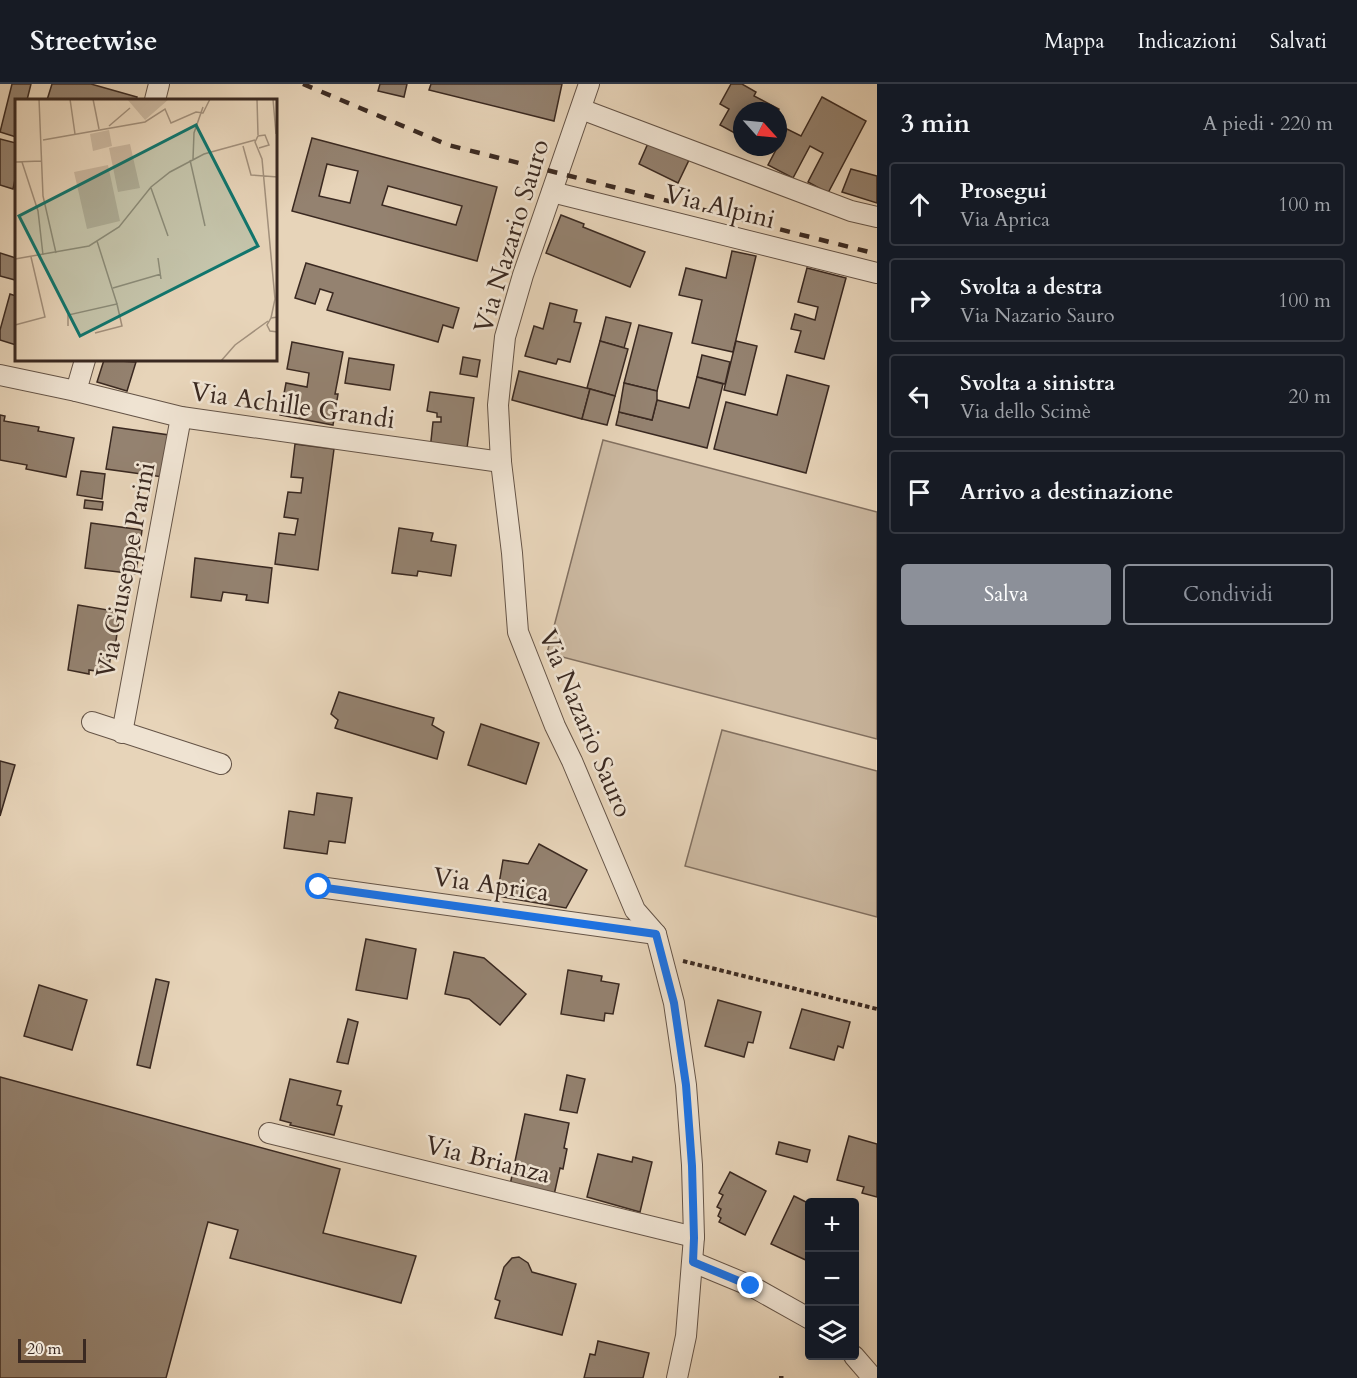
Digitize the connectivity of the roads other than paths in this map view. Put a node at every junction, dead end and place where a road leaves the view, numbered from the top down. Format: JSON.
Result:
{"nodes":[{"id":1,"x":159,"y":84,"type":"edge"},
{"id":2,"x":589,"y":84,"type":"edge"},
{"id":3,"x":155,"y":99,"type":"edge"},
{"id":4,"x":581,"y":109,"type":"junction"},
{"id":5,"x":552,"y":192,"type":"junction"},
{"id":6,"x":877,"y":217,"type":"edge"},
{"id":7,"x":876,"y":273,"type":"edge"},
{"id":8,"x":84,"y":362,"type":"edge"},
{"id":9,"x":0,"y":375,"type":"edge"},
{"id":10,"x":76,"y":391,"type":"junction"},
{"id":11,"x":182,"y":417,"type":"junction"},
{"id":12,"x":501,"y":462,"type":"junction"},
{"id":13,"x":92,"y":722,"type":"dead end"},
{"id":14,"x":122,"y":733,"type":"junction"},
{"id":15,"x":221,"y":764,"type":"dead end"},
{"id":16,"x":319,"y":887,"type":"dead end"},
{"id":17,"x":656,"y":934,"type":"junction"},
{"id":18,"x":270,"y":1133,"type":"dead end"},
{"id":19,"x":694,"y":1238,"type":"junction"},
{"id":20,"x":693,"y":1262,"type":"junction"},
{"id":21,"x":805,"y":1316,"type":"edge"},
{"id":22,"x":857,"y":1360,"type":"edge"},
{"id":23,"x":677,"y":1378,"type":"edge"},
{"id":24,"x":873,"y":1378,"type":"edge"}],
"edges":[{"from":1,"to":3,"type":"street"},
{"from":2,"to":4,"type":"street","name":"Via Nazario Sauro"},
{"from":4,"to":5,"type":"street","name":"Via Nazario Sauro"},
{"from":4,"to":6,"type":"street"},
{"from":5,"to":7,"type":"street","name":"Via Alpini"},
{"from":5,"to":12,"type":"street","name":"Via Nazario Sauro"},
{"from":8,"to":10,"type":"street"},
{"from":9,"to":10,"type":"street","name":"Via Achille Grandi"},
{"from":10,"to":11,"type":"street","name":"Via Achille Grandi"},
{"from":11,"to":12,"type":"street","name":"Via Achille Grandi"},
{"from":11,"to":14,"type":"street","name":"Via Giuseppe Parini"},
{"from":12,"to":17,"type":"street","name":"Via Nazario Sauro"},
{"from":13,"to":14,"type":"street"},
{"from":14,"to":15,"type":"street"},
{"from":16,"to":17,"type":"street","name":"Via Aprica"},
{"from":17,"to":19,"type":"street","name":"Via Nazario Sauro"},
{"from":18,"to":19,"type":"street","name":"Via Brianza"},
{"from":19,"to":20,"type":"street","name":"Via Nazario Sauro"},
{"from":20,"to":21,"type":"street"},
{"from":20,"to":23,"type":"street","name":"Via Nazario Sauro"},
{"from":22,"to":24,"type":"street"}]}
